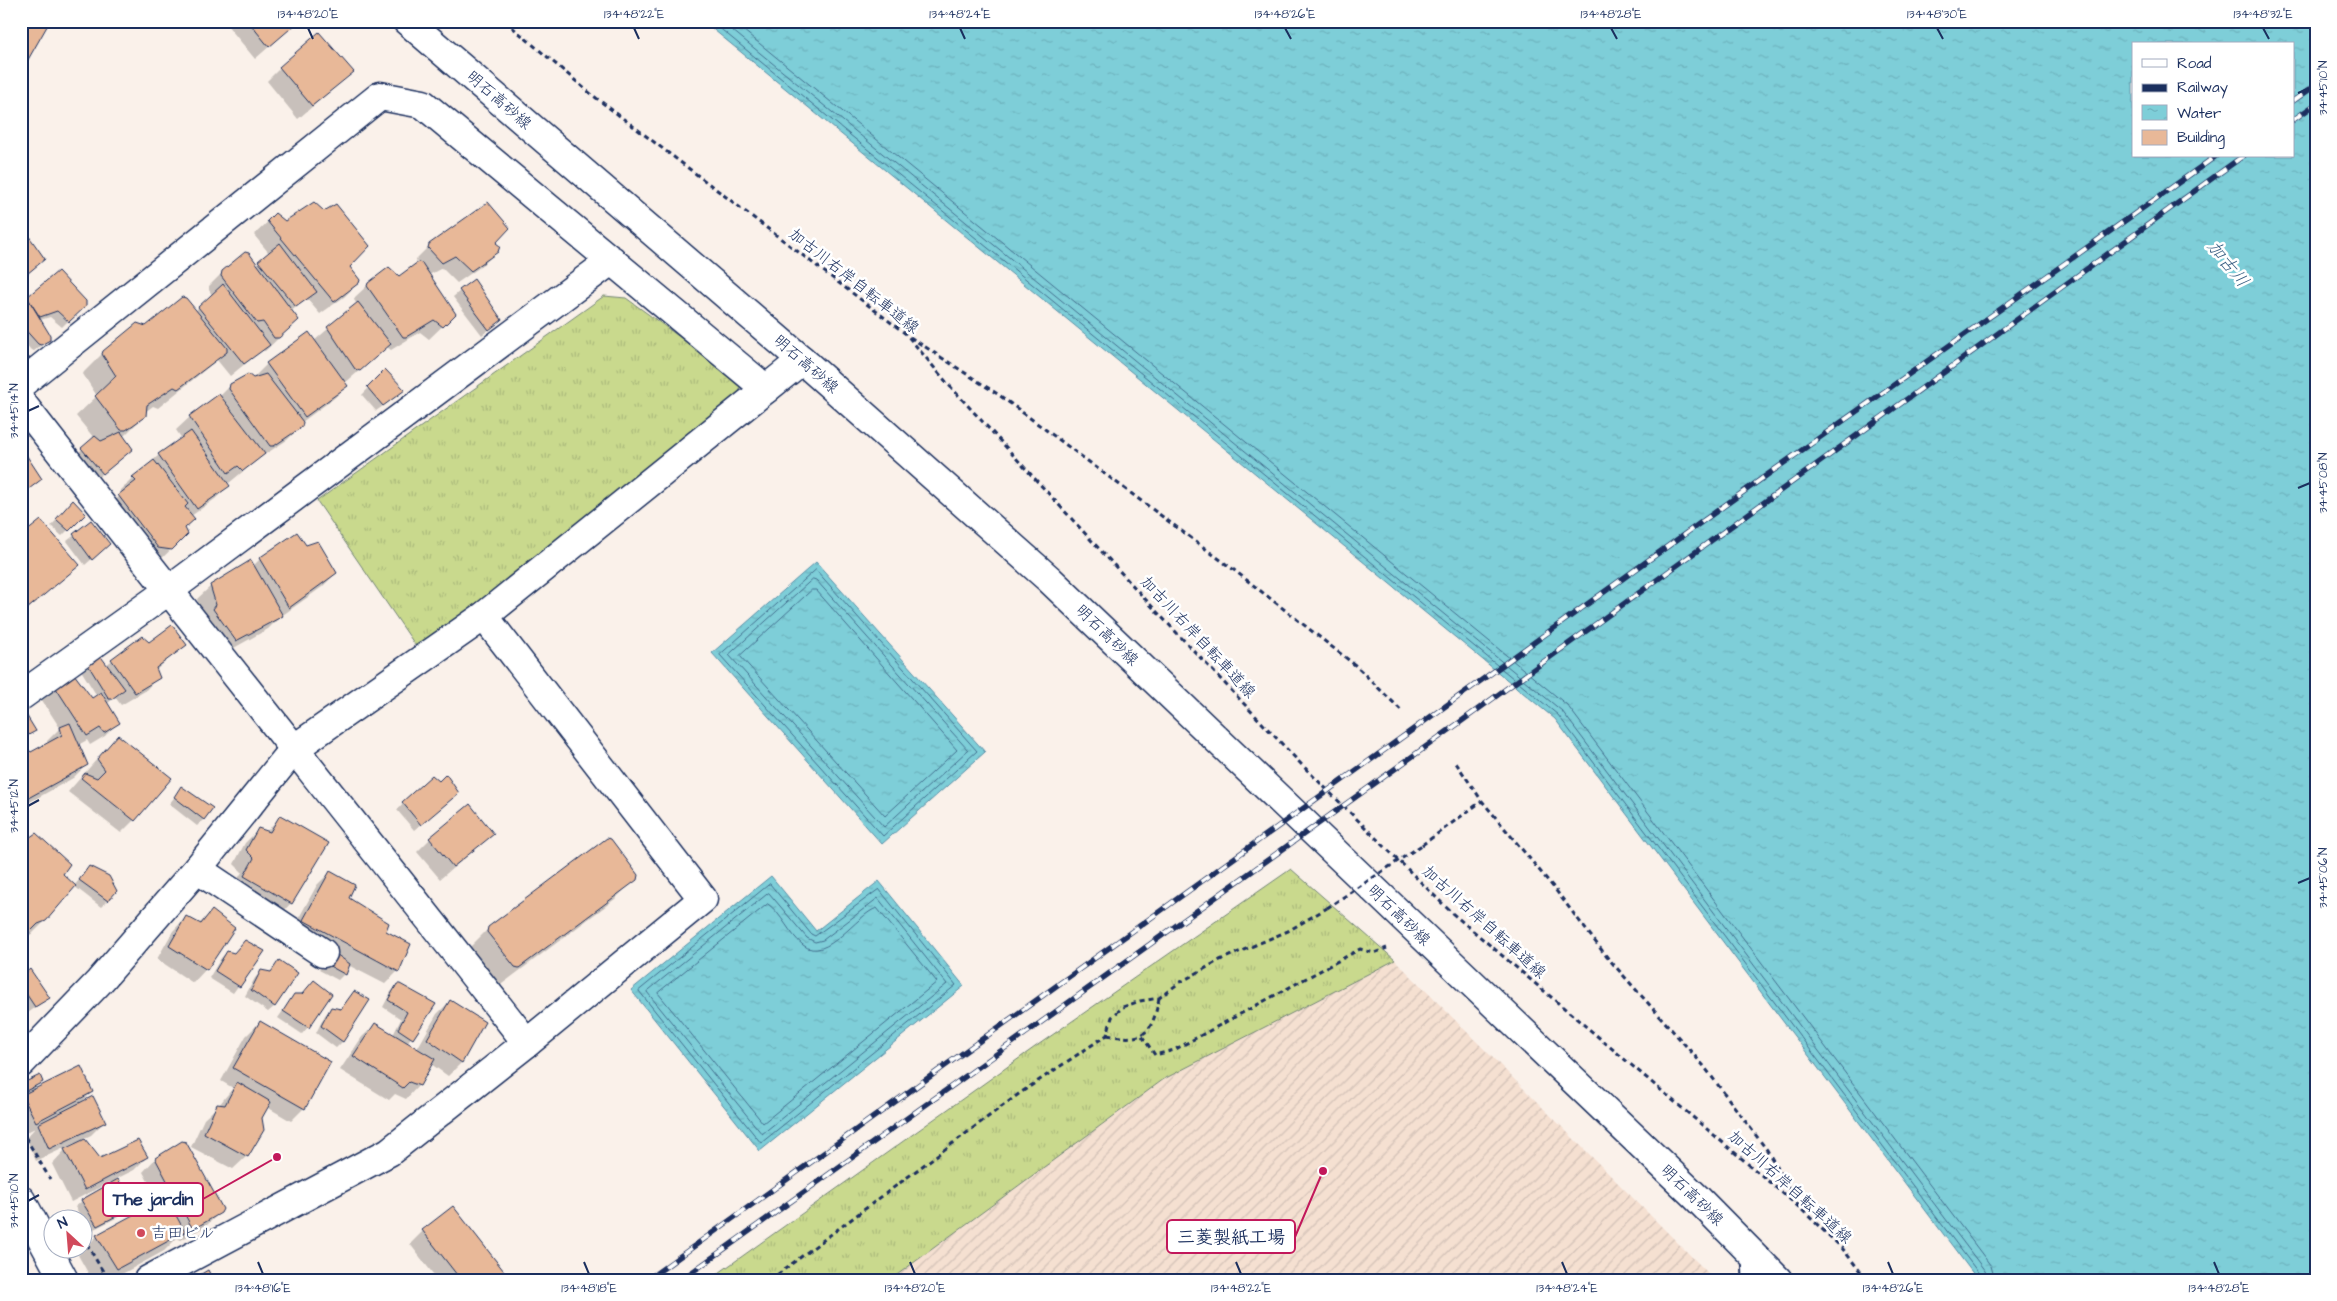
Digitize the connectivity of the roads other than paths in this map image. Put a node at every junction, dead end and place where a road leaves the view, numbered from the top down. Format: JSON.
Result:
{"nodes":[{"id":1,"x":407,"y":21,"type":"edge"},
{"id":2,"x":612,"y":260,"type":"junction"},
{"id":3,"x":802,"y":360,"type":"junction"},
{"id":4,"x":21,"y":384,"type":"edge"},
{"id":5,"x":766,"y":389,"type":"junction"},
{"id":6,"x":21,"y":402,"type":"edge"},
{"id":7,"x":168,"y":591,"type":"junction"},
{"id":8,"x":484,"y":616,"type":"junction"},
{"id":9,"x":21,"y":696,"type":"edge"},
{"id":10,"x":296,"y":748,"type":"junction"},
{"id":11,"x":197,"y":868,"type":"junction"},
{"id":12,"x":323,"y":953,"type":"dead end"},
{"id":13,"x":527,"y":1043,"type":"junction"},
{"id":14,"x":21,"y":1062,"type":"edge"},
{"id":15,"x":21,"y":1200,"type":"edge"},
{"id":16,"x":1750,"y":1251,"type":"junction"},
{"id":17,"x":64,"y":1280,"type":"edge"},
{"id":18,"x":148,"y":1280,"type":"edge"},
{"id":19,"x":1750,"y":1280,"type":"edge"},
{"id":20,"x":1778,"y":1280,"type":"edge"}],
"edges":[{"from":1,"to":3,"type":"street","name":"明石高砂線"},
{"from":2,"to":4,"type":"street"},
{"from":2,"to":5,"type":"street"},
{"from":2,"to":7,"type":"street"},
{"from":3,"to":5,"type":"street"},
{"from":3,"to":16,"type":"street","name":"明石高砂線"},
{"from":5,"to":8,"type":"street"},
{"from":6,"to":7,"type":"street"},
{"from":7,"to":9,"type":"street"},
{"from":7,"to":10,"type":"street"},
{"from":8,"to":10,"type":"street"},
{"from":8,"to":13,"type":"street"},
{"from":10,"to":11,"type":"street"},
{"from":10,"to":13,"type":"street"},
{"from":11,"to":12,"type":"street"},
{"from":11,"to":14,"type":"street"},
{"from":13,"to":18,"type":"street"},
{"from":15,"to":17,"type":"street"},
{"from":16,"to":19,"type":"lane"},
{"from":16,"to":20,"type":"street","name":"明石高砂線"}]}
